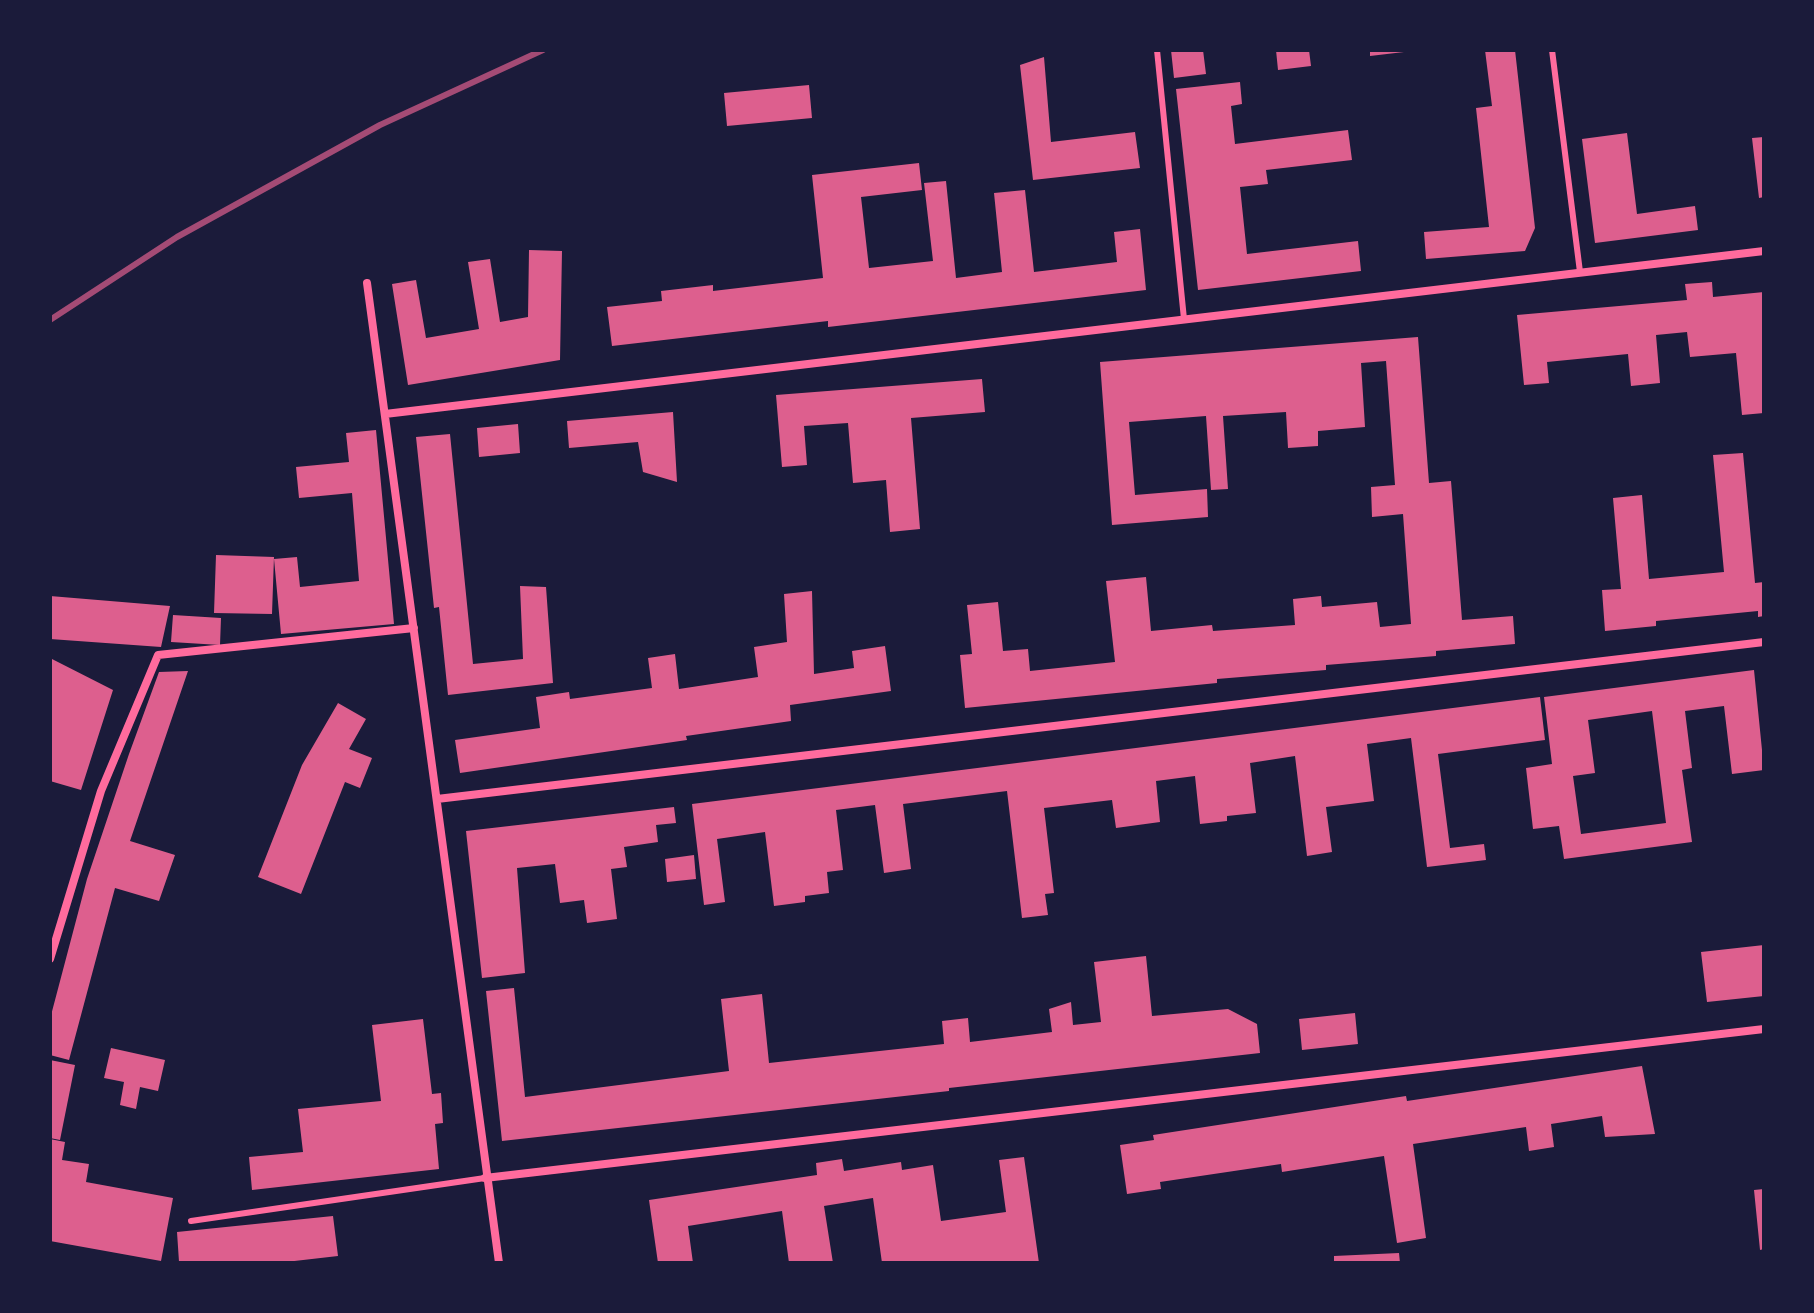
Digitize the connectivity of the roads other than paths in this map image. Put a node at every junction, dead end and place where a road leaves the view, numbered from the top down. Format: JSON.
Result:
{"nodes":[{"id":1,"x":1157,"y":50,"type":"edge"},
{"id":2,"x":1552,"y":50,"type":"edge"},
{"id":3,"x":1764,"y":251,"type":"edge"},
{"id":4,"x":1580,"y":272,"type":"junction"},
{"id":5,"x":367,"y":283,"type":"dead end"},
{"id":6,"x":1184,"y":319,"type":"junction"},
{"id":7,"x":385,"y":414,"type":"junction"},
{"id":8,"x":414,"y":628,"type":"junction"},
{"id":9,"x":1764,"y":642,"type":"edge"},
{"id":10,"x":437,"y":799,"type":"junction"},
{"id":11,"x":50,"y":959,"type":"edge"},
{"id":12,"x":1764,"y":1029,"type":"edge"},
{"id":13,"x":485,"y":1178,"type":"junction"},
{"id":14,"x":191,"y":1221,"type":"dead end"},
{"id":15,"x":499,"y":1263,"type":"edge"}],
"edges":[{"from":1,"to":6,"type":"lane"},
{"from":2,"to":4,"type":"lane"},
{"from":3,"to":4,"type":"street"},
{"from":4,"to":6,"type":"street"},
{"from":5,"to":7,"type":"street"},
{"from":6,"to":7,"type":"street"},
{"from":7,"to":8,"type":"street"},
{"from":8,"to":10,"type":"street"},
{"from":8,"to":11,"type":"street"},
{"from":9,"to":10,"type":"street"},
{"from":10,"to":13,"type":"street"},
{"from":12,"to":13,"type":"street"},
{"from":13,"to":14,"type":"lane"},
{"from":13,"to":15,"type":"street"}]}
